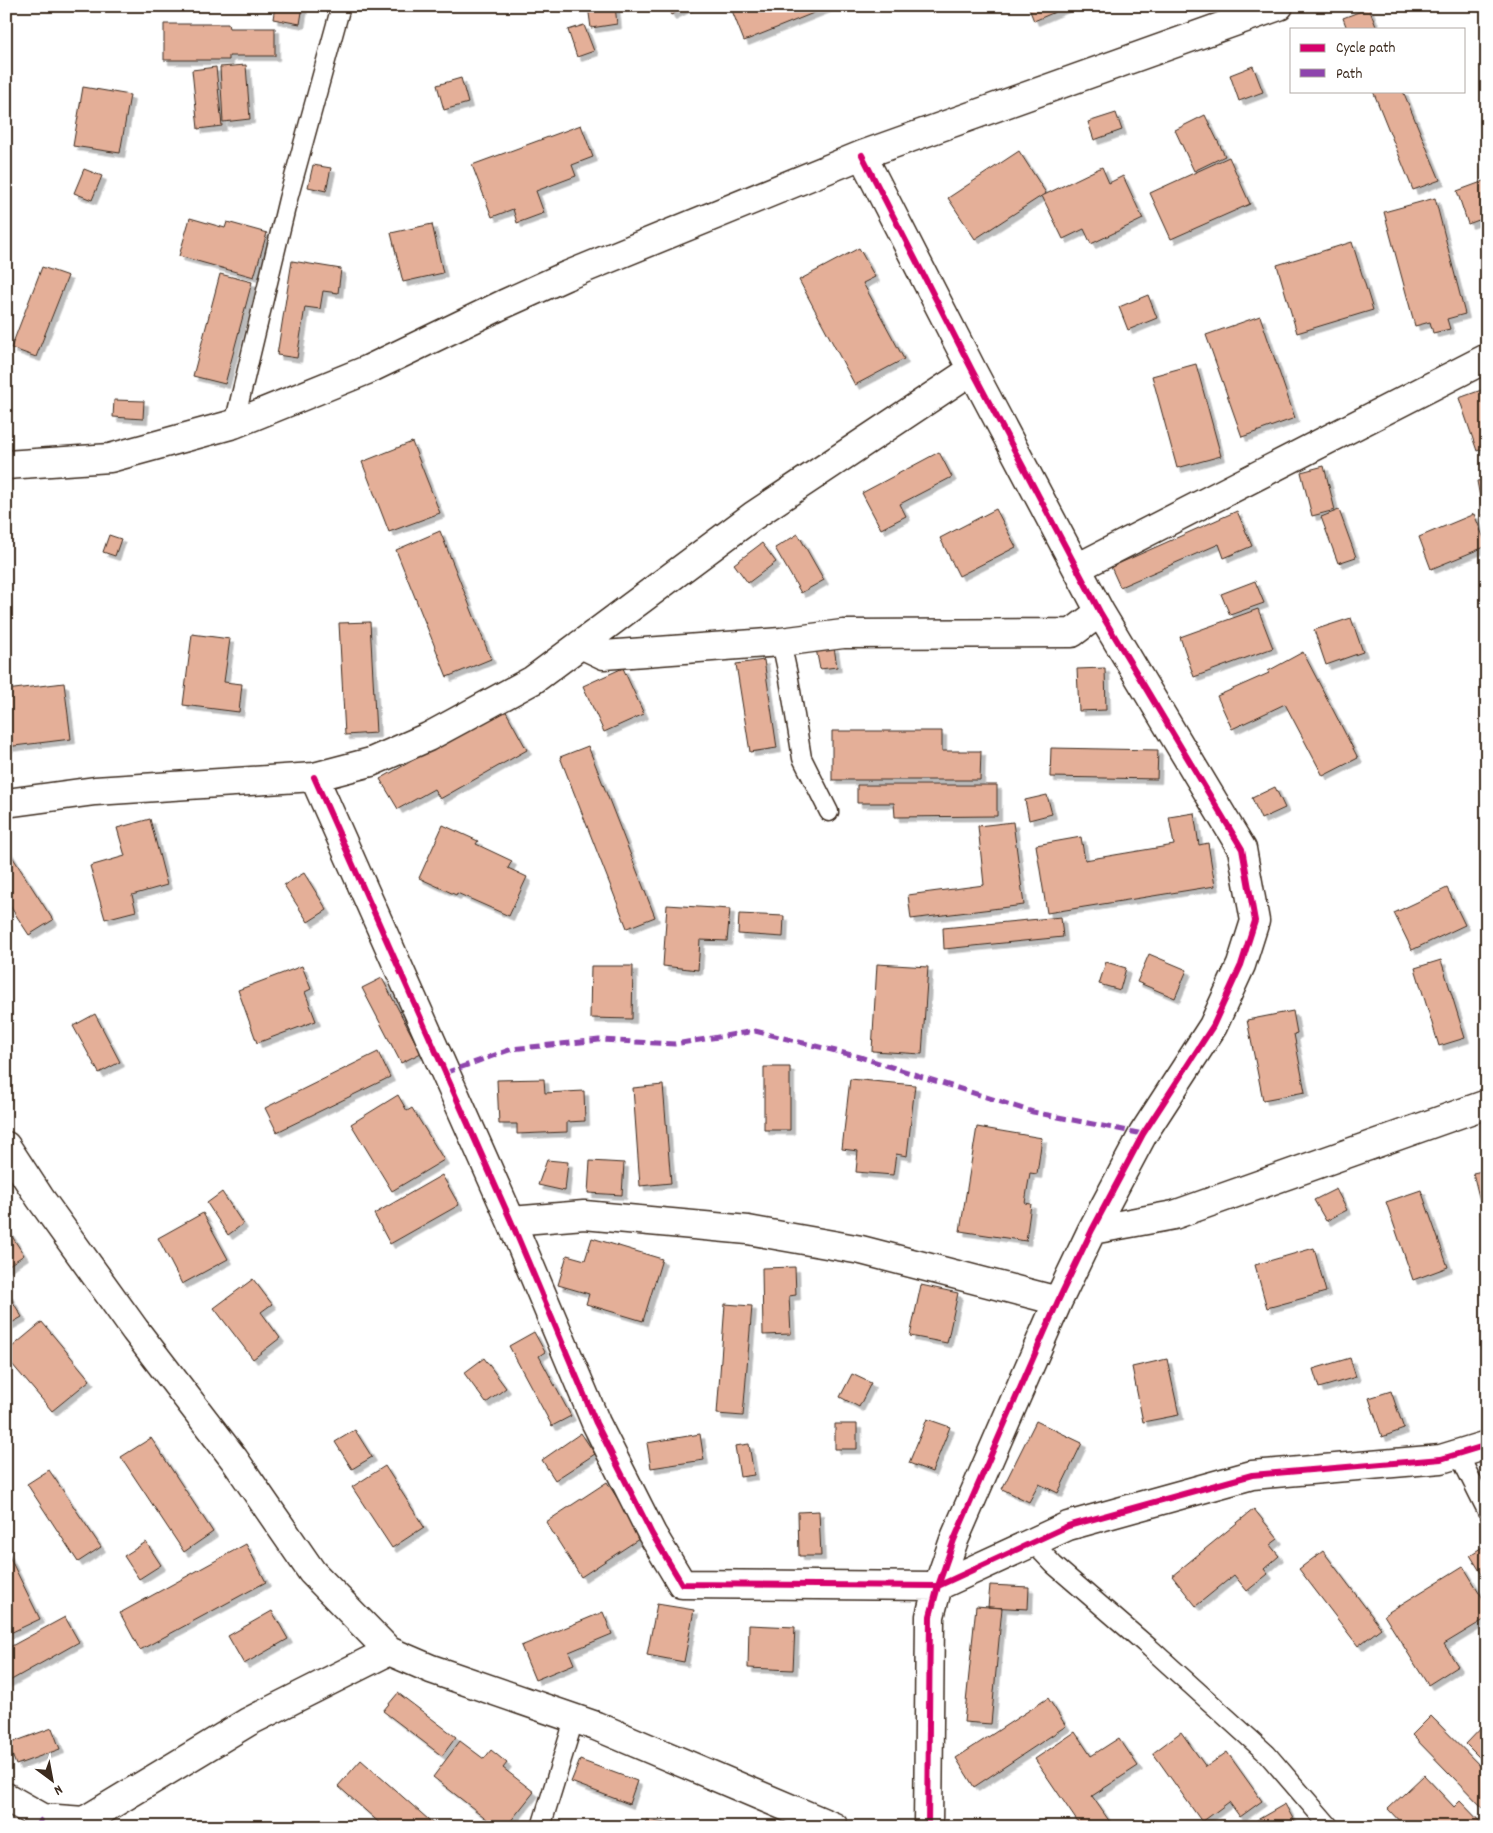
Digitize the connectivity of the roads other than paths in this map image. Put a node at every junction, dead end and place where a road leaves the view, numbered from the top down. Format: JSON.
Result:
{"nodes":[{"id":1,"x":340,"y":6,"type":"edge"},
{"id":2,"x":1268,"y":8,"type":"edge"},
{"id":3,"x":862,"y":155,"type":"junction"},
{"id":4,"x":1487,"y":358,"type":"edge"},
{"id":5,"x":972,"y":370,"type":"junction"},
{"id":6,"x":234,"y":424,"type":"junction"},
{"id":7,"x":6,"y":465,"type":"edge"},
{"id":8,"x":1077,"y":568,"type":"junction"},
{"id":9,"x":1100,"y":612,"type":"junction"},
{"id":10,"x":781,"y":642,"type":"junction"},
{"id":11,"x":581,"y":644,"type":"junction"},
{"id":12,"x":314,"y":777,"type":"junction"},
{"id":13,"x":6,"y":802,"type":"edge"},
{"id":14,"x":829,"y":812,"type":"dead end"},
{"id":15,"x":1487,"y":1104,"type":"edge"},
{"id":16,"x":6,"y":1146,"type":"edge"},
{"id":17,"x":511,"y":1221,"type":"junction"},
{"id":18,"x":1092,"y":1230,"type":"junction"},
{"id":19,"x":1058,"y":1301,"type":"junction"},
{"id":20,"x":1487,"y":1445,"type":"edge"},
{"id":21,"x":1459,"y":1455,"type":"junction"},
{"id":22,"x":1487,"y":1511,"type":"edge"},
{"id":23,"x":1032,"y":1542,"type":"junction"},
{"id":24,"x":938,"y":1586,"type":"junction"},
{"id":25,"x":389,"y":1652,"type":"junction"},
{"id":26,"x":574,"y":1720,"type":"junction"},
{"id":27,"x":6,"y":1797,"type":"edge"},
{"id":28,"x":87,"y":1824,"type":"edge"},
{"id":29,"x":541,"y":1827,"type":"edge"},
{"id":30,"x":834,"y":1827,"type":"edge"},
{"id":31,"x":928,"y":1827,"type":"edge"},
{"id":32,"x":1330,"y":1827,"type":"edge"}],
"edges":[{"from":1,"to":6,"type":"lane"},
{"from":2,"to":3,"type":"street"},
{"from":3,"to":5,"type":"street"},
{"from":3,"to":6,"type":"street"},
{"from":4,"to":8,"type":"street"},
{"from":5,"to":8,"type":"street"},
{"from":5,"to":11,"type":"street"},
{"from":6,"to":7,"type":"street"},
{"from":8,"to":9,"type":"street"},
{"from":9,"to":10,"type":"street"},
{"from":9,"to":18,"type":"street"},
{"from":10,"to":11,"type":"street"},
{"from":10,"to":14,"type":"lane"},
{"from":11,"to":12,"type":"street"},
{"from":12,"to":13,"type":"street"},
{"from":12,"to":17,"type":"street"},
{"from":15,"to":18,"type":"street"},
{"from":16,"to":25,"type":"street"},
{"from":17,"to":19,"type":"street"},
{"from":17,"to":24,"type":"street"},
{"from":18,"to":19,"type":"street"},
{"from":19,"to":24,"type":"street"},
{"from":20,"to":21,"type":"street"},
{"from":21,"to":22,"type":"lane"},
{"from":21,"to":23,"type":"street"},
{"from":23,"to":24,"type":"street"},
{"from":23,"to":32,"type":"lane"},
{"from":24,"to":31,"type":"street"},
{"from":25,"to":26,"type":"street"},
{"from":25,"to":28,"type":"street"},
{"from":26,"to":29,"type":"lane"},
{"from":26,"to":30,"type":"street"},
{"from":27,"to":28,"type":"street"}]}
